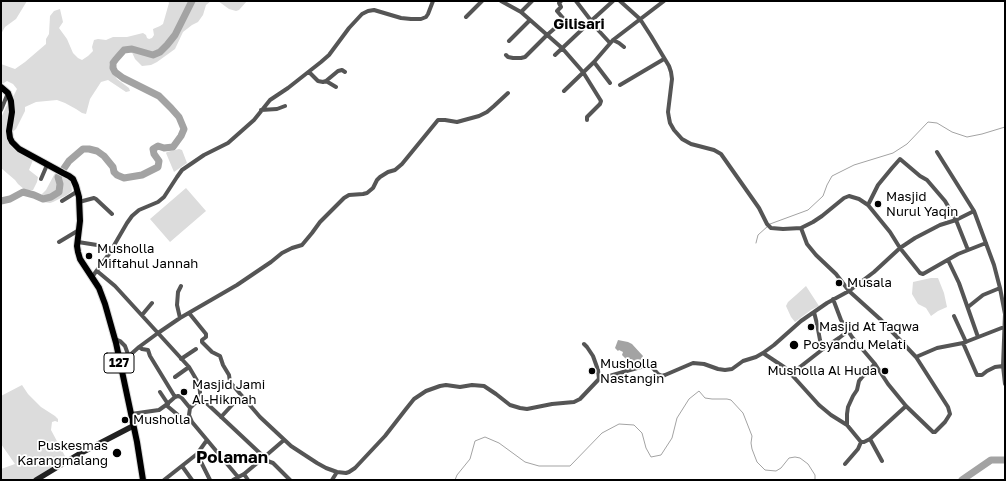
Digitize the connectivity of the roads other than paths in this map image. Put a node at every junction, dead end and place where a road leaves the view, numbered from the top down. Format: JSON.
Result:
{"nodes":[{"id":1,"x":433,"y":1,"type":"edge"},
{"id":2,"x":482,"y":1,"type":"edge"},
{"id":3,"x":501,"y":1,"type":"edge"},
{"id":4,"x":532,"y":1,"type":"edge"},
{"id":5,"x":561,"y":1,"type":"edge"},
{"id":6,"x":576,"y":1,"type":"edge"},
{"id":7,"x":613,"y":1,"type":"edge"},
{"id":8,"x":620,"y":1,"type":"edge"},
{"id":9,"x":664,"y":1,"type":"edge"},
{"id":10,"x":521,"y":12,"type":"junction"},
{"id":11,"x":466,"y":17,"type":"dead end"},
{"id":12,"x":640,"y":19,"type":"junction"},
{"id":13,"x":530,"y":20,"type":"junction"},
{"id":14,"x":591,"y":20,"type":"junction"},
{"id":15,"x":547,"y":35,"type":"junction"},
{"id":16,"x":509,"y":41,"type":"dead end"},
{"id":17,"x":611,"y":42,"type":"junction"},
{"id":18,"x":624,"y":47,"type":"dead end"},
{"id":19,"x":562,"y":48,"type":"junction"},
{"id":20,"x":506,"y":55,"type":"dead end"},
{"id":21,"x":555,"y":55,"type":"dead end"},
{"id":22,"x":664,"y":59,"type":"junction"},
{"id":23,"x":594,"y":62,"type":"junction"},
{"id":24,"x":309,"y":72,"type":"junction"},
{"id":25,"x":346,"y":72,"type":"dead end"},
{"id":26,"x":583,"y":72,"type":"junction"},
{"id":27,"x":326,"y":81,"type":"junction"},
{"id":28,"x":610,"y":83,"type":"dead end"},
{"id":29,"x":620,"y":85,"type":"dead end"},
{"id":30,"x":1,"y":87,"type":"edge"},
{"id":31,"x":336,"y":87,"type":"dead end"},
{"id":32,"x":564,"y":91,"type":"dead end"},
{"id":33,"x":8,"y":93,"type":"junction"},
{"id":34,"x":508,"y":93,"type":"dead end"},
{"id":35,"x":285,"y":106,"type":"dead end"},
{"id":36,"x":1,"y":110,"type":"edge"},
{"id":37,"x":261,"y":110,"type":"junction"},
{"id":38,"x":586,"y":120,"type":"dead end"},
{"id":39,"x":937,"y":152,"type":"dead end"},
{"id":40,"x":47,"y":165,"type":"junction"},
{"id":41,"x":40,"y":179,"type":"dead end"},
{"id":42,"x":78,"y":192,"type":"junction"},
{"id":43,"x":62,"y":201,"type":"dead end"},
{"id":44,"x":79,"y":202,"type":"junction"},
{"id":45,"x":868,"y":205,"type":"junction"},
{"id":46,"x":974,"y":211,"type":"junction"},
{"id":47,"x":112,"y":214,"type":"dead end"},
{"id":48,"x":956,"y":220,"type":"junction"},
{"id":49,"x":802,"y":228,"type":"junction"},
{"id":50,"x":80,"y":229,"type":"junction"},
{"id":51,"x":59,"y":242,"type":"dead end"},
{"id":52,"x":986,"y":243,"type":"junction"},
{"id":53,"x":97,"y":245,"type":"dead end"},
{"id":54,"x":78,"y":247,"type":"junction"},
{"id":55,"x":900,"y":248,"type":"junction"},
{"id":56,"x":968,"y":250,"type":"junction"},
{"id":57,"x":948,"y":260,"type":"junction"},
{"id":58,"x":96,"y":271,"type":"junction"},
{"id":59,"x":92,"y":277,"type":"junction"},
{"id":60,"x":181,"y":286,"type":"dead end"},
{"id":61,"x":1000,"y":288,"type":"junction"},
{"id":62,"x":849,"y":290,"type":"junction"},
{"id":63,"x":833,"y":300,"type":"junction"},
{"id":64,"x":152,"y":303,"type":"dead end"},
{"id":65,"x":968,"y":307,"type":"junction"},
{"id":66,"x":814,"y":312,"type":"junction"},
{"id":67,"x":189,"y":313,"type":"junction"},
{"id":68,"x":142,"y":315,"type":"junction"},
{"id":69,"x":954,"y":316,"type":"dead end"},
{"id":70,"x":180,"y":318,"type":"junction"},
{"id":71,"x":1004,"y":327,"type":"edge"},
{"id":72,"x":848,"y":331,"type":"junction"},
{"id":73,"x":158,"y":333,"type":"junction"},
{"id":74,"x":978,"y":337,"type":"junction"},
{"id":75,"x":114,"y":338,"type":"junction"},
{"id":76,"x":964,"y":342,"type":"junction"},
{"id":77,"x":584,"y":344,"type":"dead end"},
{"id":78,"x":139,"y":347,"type":"junction"},
{"id":79,"x":196,"y":349,"type":"dead end"},
{"id":80,"x":823,"y":349,"type":"junction"},
{"id":81,"x":763,"y":353,"type":"junction"},
{"id":82,"x":129,"y":357,"type":"junction"},
{"id":83,"x":916,"y":357,"type":"junction"},
{"id":84,"x":182,"y":359,"type":"junction"},
{"id":85,"x":875,"y":364,"type":"junction"},
{"id":86,"x":120,"y":365,"type":"junction"},
{"id":87,"x":1003,"y":366,"type":"junction"},
{"id":88,"x":189,"y":368,"type":"junction"},
{"id":89,"x":791,"y":374,"type":"junction"},
{"id":90,"x":175,"y":377,"type":"dead end"},
{"id":91,"x":599,"y":379,"type":"junction"},
{"id":92,"x":1005,"y":384,"type":"edge"},
{"id":93,"x":160,"y":392,"type":"dead end"},
{"id":94,"x":175,"y":397,"type":"junction"},
{"id":95,"x":200,"y":397,"type":"junction"},
{"id":96,"x":233,"y":404,"type":"dead end"},
{"id":97,"x":167,"y":405,"type":"junction"},
{"id":98,"x":906,"y":406,"type":"junction"},
{"id":99,"x":190,"y":408,"type":"junction"},
{"id":100,"x":131,"y":414,"type":"junction"},
{"id":101,"x":178,"y":415,"type":"dead end"},
{"id":102,"x":221,"y":417,"type":"junction"},
{"id":103,"x":847,"y":425,"type":"junction"},
{"id":104,"x":133,"y":426,"type":"junction"},
{"id":105,"x":870,"y":439,"type":"junction"},
{"id":106,"x":206,"y":440,"type":"junction"},
{"id":107,"x":284,"y":440,"type":"junction"},
{"id":108,"x":862,"y":442,"type":"junction"},
{"id":109,"x":197,"y":454,"type":"junction"},
{"id":110,"x":263,"y":458,"type":"junction"},
{"id":111,"x":882,"y":461,"type":"dead end"},
{"id":112,"x":845,"y":464,"type":"dead end"},
{"id":113,"x":182,"y":466,"type":"junction"},
{"id":114,"x":337,"y":472,"type":"junction"},
{"id":115,"x":244,"y":474,"type":"junction"},
{"id":116,"x":238,"y":477,"type":"junction"},
{"id":117,"x":36,"y":480,"type":"edge"},
{"id":118,"x":143,"y":480,"type":"edge"},
{"id":119,"x":164,"y":480,"type":"edge"},
{"id":120,"x":192,"y":480,"type":"edge"},
{"id":121,"x":210,"y":480,"type":"edge"},
{"id":122,"x":233,"y":480,"type":"edge"},
{"id":123,"x":248,"y":480,"type":"edge"},
{"id":124,"x":290,"y":480,"type":"edge"},
{"id":125,"x":332,"y":480,"type":"edge"}],
"edges":[{"from":1,"to":24,"type":"street"},
{"from":2,"to":11,"type":"street"},
{"from":3,"to":10,"type":"street"},
{"from":4,"to":10,"type":"street"},
{"from":5,"to":15,"type":"street"},
{"from":6,"to":14,"type":"street"},
{"from":7,"to":14,"type":"street"},
{"from":8,"to":12,"type":"street"},
{"from":9,"to":12,"type":"street"},
{"from":10,"to":13,"type":"street"},
{"from":12,"to":17,"type":"street"},
{"from":12,"to":22,"type":"street"},
{"from":13,"to":15,"type":"street"},
{"from":13,"to":16,"type":"street"},
{"from":14,"to":17,"type":"street"},
{"from":14,"to":19,"type":"street"},
{"from":15,"to":19,"type":"street"},
{"from":15,"to":20,"type":"street"},
{"from":17,"to":18,"type":"street"},
{"from":17,"to":23,"type":"street"},
{"from":19,"to":21,"type":"street"},
{"from":19,"to":26,"type":"street"},
{"from":22,"to":29,"type":"street"},
{"from":22,"to":49,"type":"street"},
{"from":23,"to":26,"type":"street"},
{"from":23,"to":28,"type":"street"},
{"from":24,"to":27,"type":"street"},
{"from":24,"to":37,"type":"street"},
{"from":25,"to":27,"type":"street"},
{"from":26,"to":32,"type":"street"},
{"from":26,"to":38,"type":"street"},
{"from":27,"to":31,"type":"street"},
{"from":30,"to":33,"type":"main road"},
{"from":33,"to":36,"type":"street"},
{"from":33,"to":40,"type":"main road"},
{"from":34,"to":67,"type":"street"},
{"from":35,"to":37,"type":"street"},
{"from":37,"to":58,"type":"street"},
{"from":39,"to":46,"type":"street"},
{"from":40,"to":41,"type":"street"},
{"from":40,"to":42,"type":"main road"},
{"from":42,"to":43,"type":"street"},
{"from":42,"to":44,"type":"main road"},
{"from":44,"to":47,"type":"street"},
{"from":44,"to":50,"type":"main road"},
{"from":45,"to":48,"type":"street"},
{"from":45,"to":49,"type":"street"},
{"from":45,"to":55,"type":"street"},
{"from":46,"to":48,"type":"street"},
{"from":46,"to":52,"type":"street"},
{"from":48,"to":55,"type":"street"},
{"from":48,"to":56,"type":"street"},
{"from":49,"to":62,"type":"street"},
{"from":50,"to":51,"type":"street"},
{"from":50,"to":54,"type":"main road"},
{"from":52,"to":56,"type":"street"},
{"from":52,"to":61,"type":"street"},
{"from":53,"to":54,"type":"street"},
{"from":54,"to":59,"type":"main road","number":"127"},
{"from":55,"to":57,"type":"street"},
{"from":55,"to":62,"type":"street"},
{"from":56,"to":57,"type":"street"},
{"from":57,"to":65,"type":"street"},
{"from":58,"to":59,"type":"street"},
{"from":58,"to":68,"type":"street"},
{"from":59,"to":75,"type":"main road","number":"127"},
{"from":60,"to":70,"type":"street"},
{"from":61,"to":65,"type":"street"},
{"from":61,"to":71,"type":"street"},
{"from":62,"to":63,"type":"street"},
{"from":62,"to":83,"type":"street"},
{"from":63,"to":66,"type":"street"},
{"from":63,"to":72,"type":"street"},
{"from":64,"to":68,"type":"street"},
{"from":65,"to":74,"type":"street"},
{"from":66,"to":80,"type":"street"},
{"from":66,"to":81,"type":"street"},
{"from":67,"to":70,"type":"street"},
{"from":67,"to":107,"type":"street"},
{"from":68,"to":73,"type":"street"},
{"from":69,"to":76,"type":"street"},
{"from":70,"to":73,"type":"street"},
{"from":71,"to":74,"type":"street"},
{"from":71,"to":87,"type":"street"},
{"from":72,"to":80,"type":"street"},
{"from":72,"to":85,"type":"street"},
{"from":73,"to":78,"type":"street"},
{"from":73,"to":84,"type":"street"},
{"from":74,"to":76,"type":"street"},
{"from":75,"to":82,"type":"street"},
{"from":75,"to":86,"type":"main road","number":"127"},
{"from":76,"to":83,"type":"street"},
{"from":76,"to":87,"type":"street"},
{"from":77,"to":91,"type":"street"},
{"from":78,"to":82,"type":"street"},
{"from":78,"to":94,"type":"street"},
{"from":79,"to":84,"type":"street"},
{"from":80,"to":89,"type":"street"},
{"from":81,"to":89,"type":"street"},
{"from":81,"to":91,"type":"street"},
{"from":82,"to":86,"type":"street"},
{"from":83,"to":98,"type":"street"},
{"from":84,"to":88,"type":"street"},
{"from":85,"to":98,"type":"street"},
{"from":85,"to":103,"type":"street"},
{"from":86,"to":100,"type":"main road","number":"127"},
{"from":87,"to":92,"type":"street"},
{"from":88,"to":90,"type":"street"},
{"from":88,"to":95,"type":"street"},
{"from":89,"to":103,"type":"street"},
{"from":91,"to":114,"type":"street"},
{"from":93,"to":97,"type":"street"},
{"from":94,"to":97,"type":"street"},
{"from":94,"to":99,"type":"street"},
{"from":95,"to":99,"type":"street"},
{"from":95,"to":102,"type":"street"},
{"from":96,"to":102,"type":"street"},
{"from":97,"to":100,"type":"street"},
{"from":97,"to":101,"type":"street"},
{"from":98,"to":105,"type":"street"},
{"from":99,"to":106,"type":"street"},
{"from":100,"to":104,"type":"main road","number":"127"},
{"from":102,"to":110,"type":"street"},
{"from":103,"to":108,"type":"street"},
{"from":104,"to":117,"type":"street"},
{"from":104,"to":118,"type":"main road","number":"127"},
{"from":105,"to":108,"type":"street"},
{"from":105,"to":111,"type":"street"},
{"from":106,"to":109,"type":"street"},
{"from":106,"to":116,"type":"street"},
{"from":107,"to":110,"type":"street"},
{"from":107,"to":114,"type":"street"},
{"from":108,"to":112,"type":"street"},
{"from":109,"to":113,"type":"street"},
{"from":109,"to":121,"type":"street"},
{"from":110,"to":115,"type":"street"},
{"from":110,"to":124,"type":"street"},
{"from":113,"to":119,"type":"street"},
{"from":113,"to":120,"type":"street"},
{"from":114,"to":125,"type":"street"},
{"from":115,"to":116,"type":"street"},
{"from":115,"to":123,"type":"street"},
{"from":116,"to":122,"type":"street"}]}
